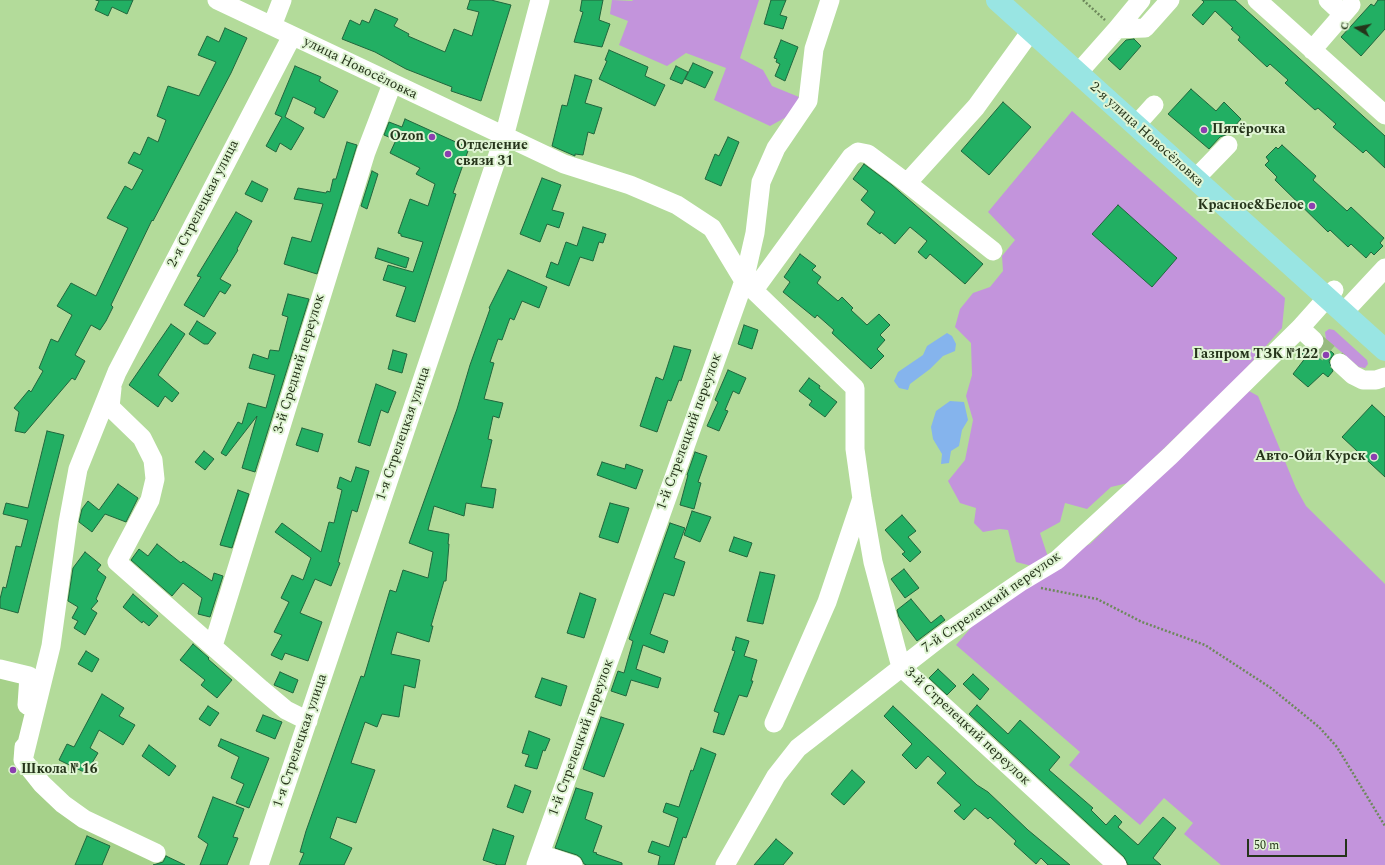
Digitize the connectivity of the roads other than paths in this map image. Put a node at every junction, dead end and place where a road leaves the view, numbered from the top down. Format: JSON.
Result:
{"nodes":[{"id":1,"x":217,"y":0,"type":"edge"},
{"id":2,"x":282,"y":0,"type":"edge"},
{"id":3,"x":540,"y":0,"type":"edge"},
{"id":4,"x":830,"y":0,"type":"edge"},
{"id":5,"x":997,"y":0,"type":"edge"},
{"id":6,"x":1141,"y":0,"type":"edge"},
{"id":7,"x":1170,"y":0,"type":"edge"},
{"id":8,"x":1257,"y":0,"type":"edge"},
{"id":9,"x":1328,"y":0,"type":"edge"},
{"id":10,"x":272,"y":26,"type":"junction"},
{"id":11,"x":1117,"y":29,"type":"junction"},
{"id":12,"x":1031,"y":31,"type":"junction"},
{"id":13,"x":292,"y":36,"type":"junction"},
{"id":14,"x":1312,"y":50,"type":"junction"},
{"id":15,"x":1078,"y":73,"type":"junction"},
{"id":16,"x":392,"y":84,"type":"junction"},
{"id":17,"x":1154,"y":105,"type":"dead end"},
{"id":18,"x":1385,"y":115,"type":"edge"},
{"id":19,"x":1136,"y":125,"type":"junction"},
{"id":20,"x":504,"y":137,"type":"junction"},
{"id":21,"x":1228,"y":145,"type":"dead end"},
{"id":22,"x":1195,"y":179,"type":"junction"},
{"id":23,"x":907,"y":183,"type":"junction"},
{"id":24,"x":993,"y":251,"type":"dead end"},
{"id":25,"x":1385,"y":268,"type":"edge"},
{"id":26,"x":749,"y":285,"type":"junction"},
{"id":27,"x":1341,"y":299,"type":"junction"},
{"id":28,"x":1385,"y":350,"type":"edge"},
{"id":29,"x":1340,"y":363,"type":"tunnel mouth"},
{"id":30,"x":117,"y":372,"type":"junction"},
{"id":31,"x":1385,"y":378,"type":"edge"},
{"id":32,"x":855,"y":388,"type":"joint"},
{"id":33,"x":862,"y":499,"type":"junction"},
{"id":34,"x":212,"y":646,"type":"junction"},
{"id":35,"x":901,"y":667,"type":"junction"},
{"id":36,"x":0,"y":669,"type":"edge"},
{"id":37,"x":308,"y":721,"type":"junction"},
{"id":38,"x":774,"y":723,"type":"dead end"},
{"id":39,"x":23,"y":760,"type":"junction"},
{"id":40,"x":156,"y":853,"type":"dead end"},
{"id":41,"x":538,"y":859,"type":"edge"},
{"id":42,"x":259,"y":865,"type":"edge"},
{"id":43,"x":572,"y":865,"type":"edge"},
{"id":44,"x":724,"y":865,"type":"edge"},
{"id":45,"x":1117,"y":865,"type":"edge"}],
"edges":[{"from":1,"to":10,"type":"street","name":"улица Новосёловка"},
{"from":2,"to":10,"type":"street"},
{"from":3,"to":20,"type":"street","name":"1-я Стрелецкая улица"},
{"from":4,"to":26,"type":"street","name":"1-й Стрелецкий переулок"},
{"from":5,"to":12,"type":"main road","name":"2-я улица Новосёловка"},
{"from":6,"to":11,"type":"street"},
{"from":7,"to":11,"type":"street"},
{"from":8,"to":14,"type":"street"},
{"from":9,"to":14,"type":"street"},
{"from":10,"to":13,"type":"street","name":"улица Новосёловка"},
{"from":11,"to":15,"type":"street"},
{"from":12,"to":15,"type":"main road","name":"2-я улица Новосёловка"},
{"from":12,"to":23,"type":"street"},
{"from":13,"to":16,"type":"street","name":"улица Новосёловка"},
{"from":13,"to":30,"type":"street","name":"2-я Стрелецкая улица"},
{"from":14,"to":18,"type":"street"},
{"from":15,"to":19,"type":"main road","name":"2-я улица Новосёловка"},
{"from":16,"to":20,"type":"street","name":"улица Новосёловка"},
{"from":16,"to":34,"type":"street","name":"3-й Средний переулок"},
{"from":17,"to":19,"type":"street"},
{"from":19,"to":22,"type":"main road","name":"2-я улица Новосёловка"},
{"from":20,"to":26,"type":"street","name":"улица Новосёловка"},
{"from":20,"to":37,"type":"street","name":"1-я Стрелецкая улица"},
{"from":21,"to":22,"type":"street"},
{"from":22,"to":27,"type":"main road","name":"2-я улица Новосёловка"},
{"from":23,"to":24,"type":"street"},
{"from":23,"to":26,"type":"street"},
{"from":25,"to":27,"type":"street","name":"7-й Стрелецкий переулок"},
{"from":26,"to":32,"type":"street","name":"улица Новосёловка"},
{"from":26,"to":41,"type":"street","name":"1-й Стрелецкий переулок"},
{"from":27,"to":28,"type":"main road","name":"2-я улица Новосёловка"},
{"from":27,"to":35,"type":"street","name":"7-й Стрелецкий переулок"},
{"from":29,"to":31,"type":"street"},
{"from":30,"to":34,"type":"street"},
{"from":30,"to":39,"type":"street"},
{"from":32,"to":33,"type":"street","name":"3-й Стрелецкий переулок"},
{"from":33,"to":35,"type":"street","name":"3-й Стрелецкий переулок"},
{"from":33,"to":38,"type":"street"},
{"from":34,"to":37,"type":"street"},
{"from":35,"to":44,"type":"street","name":"7-й Стрелецкий переулок"},
{"from":35,"to":45,"type":"street","name":"3-й Стрелецкий переулок"},
{"from":36,"to":39,"type":"street"},
{"from":37,"to":42,"type":"street","name":"1-я Стрелецкая улица"},
{"from":39,"to":40,"type":"street"},
{"from":41,"to":43,"type":"street"}]}
